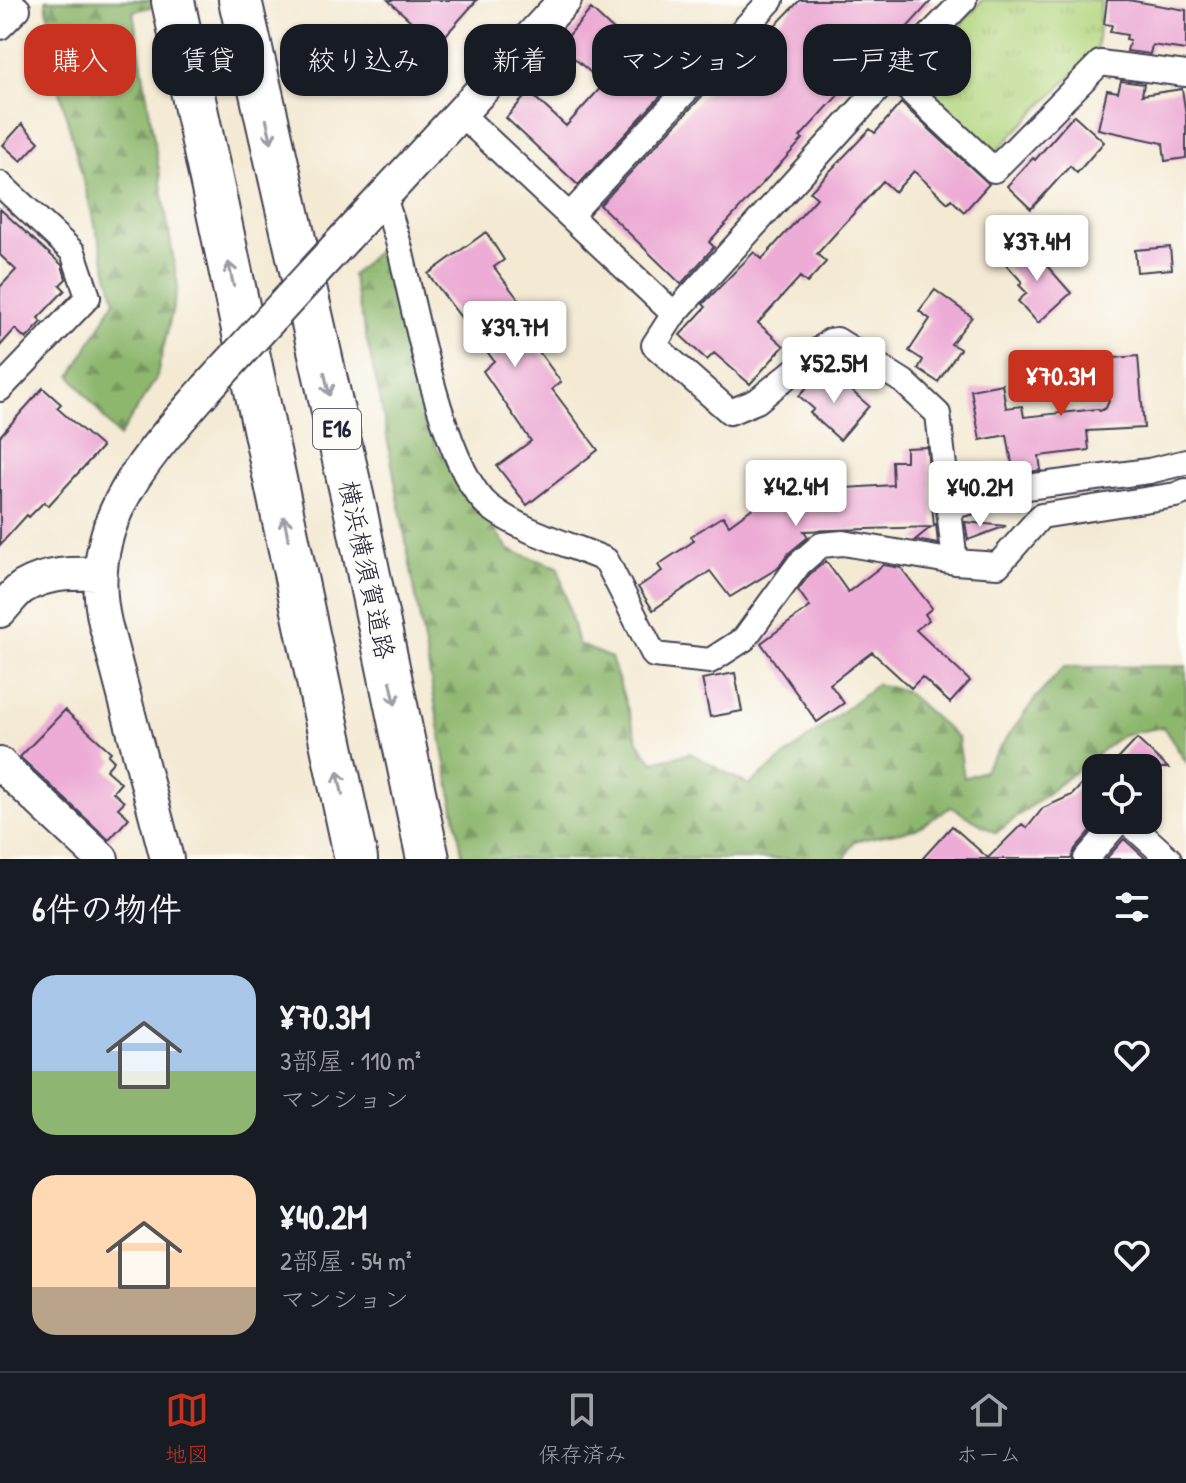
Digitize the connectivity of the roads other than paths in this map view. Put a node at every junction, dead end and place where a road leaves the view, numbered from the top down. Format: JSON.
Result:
{"nodes":[{"id":1,"x":8,"y":0,"type":"edge"},
{"id":2,"x":240,"y":0,"type":"edge"},
{"id":3,"x":565,"y":0,"type":"edge"},
{"id":4,"x":771,"y":0,"type":"edge"},
{"id":5,"x":964,"y":0,"type":"edge"},
{"id":6,"x":173,"y":1,"type":"edge"},
{"id":7,"x":941,"y":24,"type":"edge"},
{"id":8,"x":0,"y":27,"type":"edge"},
{"id":9,"x":1186,"y":74,"type":"edge"},
{"id":10,"x":872,"y":96,"type":"edge"},
{"id":11,"x":915,"y":96,"type":"edge"},
{"id":12,"x":462,"y":115,"type":"junction"},
{"id":13,"x":0,"y":184,"type":"edge"},
{"id":14,"x":384,"y":197,"type":"junction"},
{"id":15,"x":570,"y":215,"type":"junction"},
{"id":16,"x":674,"y":314,"type":"junction"},
{"id":17,"x":2,"y":383,"type":"edge"},
{"id":18,"x":1186,"y":462,"type":"edge"},
{"id":19,"x":1186,"y":491,"type":"edge"},
{"id":20,"x":950,"y":507,"type":"junction"},
{"id":21,"x":955,"y":562,"type":"junction"},
{"id":22,"x":99,"y":574,"type":"junction"},
{"id":23,"x":0,"y":611,"type":"edge"},
{"id":24,"x":0,"y":764,"type":"edge"},
{"id":25,"x":1108,"y":834,"type":"edge"},
{"id":26,"x":1141,"y":834,"type":"edge"},
{"id":27,"x":102,"y":859,"type":"edge"},
{"id":28,"x":167,"y":859,"type":"edge"},
{"id":29,"x":356,"y":859,"type":"edge"},
{"id":30,"x":428,"y":859,"type":"edge"},
{"id":31,"x":1086,"y":859,"type":"edge"},
{"id":32,"x":1169,"y":859,"type":"edge"}],
"edges":[{"from":1,"to":8,"type":"street"},
{"from":2,"to":30,"type":"highway","name":"横浜横須賀道路","number":"E16","one_way":true},
{"from":3,"to":12,"type":"street"},
{"from":4,"to":15,"type":"street"},
{"from":5,"to":7,"type":"street"},
{"from":29,"to":6,"type":"highway","one_way":true},
{"from":9,"to":11,"type":"street"},
{"from":10,"to":16,"type":"street"},
{"from":12,"to":14,"type":"street"},
{"from":12,"to":15,"type":"street"},
{"from":13,"to":17,"type":"street"},
{"from":14,"to":21,"type":"street"},
{"from":14,"to":22,"type":"street","bridge":true},
{"from":15,"to":16,"type":"street"},
{"from":16,"to":20,"type":"street"},
{"from":18,"to":20,"type":"street"},
{"from":19,"to":21,"type":"street"},
{"from":20,"to":21,"type":"street"},
{"from":22,"to":23,"type":"street"},
{"from":22,"to":28,"type":"street"},
{"from":24,"to":27,"type":"street"},
{"from":25,"to":31,"type":"street"},
{"from":26,"to":32,"type":"street"}]}
